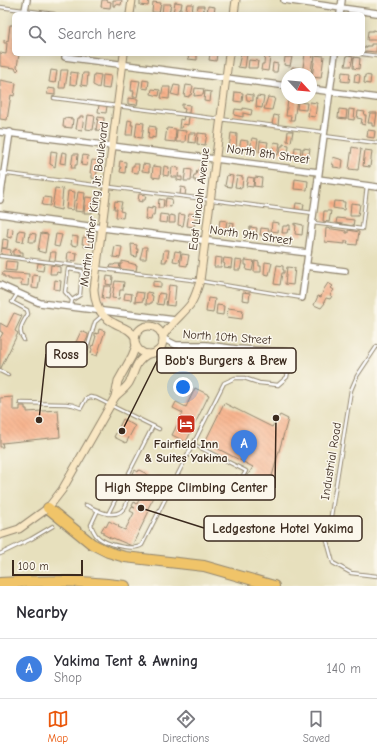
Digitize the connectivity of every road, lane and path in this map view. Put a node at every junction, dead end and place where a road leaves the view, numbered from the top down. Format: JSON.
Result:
{"nodes":[{"id":1,"x":27,"y":0,"type":"edge"},
{"id":2,"x":132,"y":0,"type":"edge"},
{"id":3,"x":236,"y":0,"type":"edge"},
{"id":4,"x":284,"y":0,"type":"edge"},
{"id":5,"x":342,"y":0,"type":"edge"},
{"id":6,"x":0,"y":7,"type":"edge"},
{"id":7,"x":26,"y":10,"type":"junction"},
{"id":8,"x":340,"y":11,"type":"edge"},
{"id":9,"x":40,"y":12,"type":"edge"},
{"id":10,"x":130,"y":12,"type":"edge"},
{"id":11,"x":234,"y":12,"type":"edge"},
{"id":12,"x":358,"y":12,"type":"edge"},
{"id":13,"x":365,"y":12,"type":"edge"},
{"id":14,"x":377,"y":13,"type":"edge"},
{"id":15,"x":365,"y":54,"type":"edge"},
{"id":16,"x":124,"y":56,"type":"edge"},
{"id":17,"x":229,"y":56,"type":"edge"},
{"id":18,"x":335,"y":56,"type":"edge"},
{"id":19,"x":377,"y":56,"type":"edge"},
{"id":20,"x":65,"y":57,"type":"dead end"},
{"id":21,"x":123,"y":65,"type":"junction"},
{"id":22,"x":226,"y":78,"type":"junction"},
{"id":23,"x":281,"y":85,"type":"edge"},
{"id":24,"x":317,"y":90,"type":"edge"},
{"id":25,"x":329,"y":91,"type":"junction"},
{"id":26,"x":54,"y":98,"type":"dead end"},
{"id":27,"x":377,"y":98,"type":"edge"},
{"id":28,"x":118,"y":105,"type":"junction"},
{"id":29,"x":220,"y":119,"type":"junction"},
{"id":30,"x":0,"y":132,"type":"edge"},
{"id":31,"x":10,"y":132,"type":"junction"},
{"id":32,"x":323,"y":134,"type":"junction"},
{"id":33,"x":377,"y":143,"type":"edge"},
{"id":34,"x":113,"y":146,"type":"junction"},
{"id":35,"x":215,"y":158,"type":"junction"},
{"id":36,"x":318,"y":172,"type":"junction"},
{"id":37,"x":2,"y":173,"type":"edge"},
{"id":38,"x":318,"y":179,"type":"junction"},
{"id":39,"x":367,"y":186,"type":"junction"},
{"id":40,"x":107,"y":187,"type":"junction"},
{"id":41,"x":377,"y":187,"type":"edge"},
{"id":42,"x":0,"y":200,"type":"edge"},
{"id":43,"x":210,"y":200,"type":"junction"},
{"id":44,"x":314,"y":213,"type":"junction"},
{"id":45,"x":0,"y":214,"type":"edge"},
{"id":46,"x":312,"y":223,"type":"junction"},
{"id":47,"x":102,"y":228,"type":"junction"},
{"id":48,"x":205,"y":240,"type":"junction"},
{"id":49,"x":308,"y":254,"type":"junction"},
{"id":50,"x":0,"y":256,"type":"edge"},
{"id":51,"x":306,"y":266,"type":"junction"},
{"id":52,"x":96,"y":268,"type":"junction"},
{"id":53,"x":346,"y":271,"type":"dead end"},
{"id":54,"x":200,"y":282,"type":"junction"},
{"id":55,"x":1,"y":287,"type":"edge"},
{"id":56,"x":18,"y":293,"type":"junction"},
{"id":57,"x":302,"y":298,"type":"joint"},
{"id":58,"x":72,"y":303,"type":"junction"},
{"id":59,"x":102,"y":313,"type":"junction"},
{"id":60,"x":175,"y":320,"type":"junction"},
{"id":61,"x":135,"y":337,"type":"junction"},
{"id":62,"x":163,"y":337,"type":"junction"},
{"id":63,"x":24,"y":340,"type":"dead end"},
{"id":64,"x":136,"y":346,"type":"junction"},
{"id":65,"x":377,"y":346,"type":"edge"},
{"id":66,"x":157,"y":352,"type":"junction"},
{"id":67,"x":291,"y":352,"type":"joint"},
{"id":68,"x":148,"y":354,"type":"junction"},
{"id":69,"x":290,"y":362,"type":"junction"},
{"id":70,"x":82,"y":365,"type":"dead end"},
{"id":71,"x":0,"y":371,"type":"edge"},
{"id":72,"x":8,"y":374,"type":"dead end"},
{"id":73,"x":115,"y":397,"type":"junction"},
{"id":74,"x":20,"y":403,"type":"dead end"},
{"id":75,"x":110,"y":405,"type":"junction"},
{"id":76,"x":152,"y":426,"type":"junction"},
{"id":77,"x":159,"y":429,"type":"dead end"},
{"id":78,"x":193,"y":444,"type":"junction"},
{"id":79,"x":242,"y":478,"type":"dead end"},
{"id":80,"x":124,"y":484,"type":"junction"},
{"id":81,"x":238,"y":487,"type":"dead end"},
{"id":82,"x":234,"y":495,"type":"dead end"},
{"id":83,"x":86,"y":505,"type":"dead end"},
{"id":84,"x":48,"y":508,"type":"junction"},
{"id":85,"x":98,"y":510,"type":"junction"},
{"id":86,"x":108,"y":514,"type":"junction"},
{"id":87,"x":52,"y":526,"type":"dead end"},
{"id":88,"x":0,"y":535,"type":"edge"},
{"id":89,"x":0,"y":554,"type":"edge"},
{"id":90,"x":377,"y":576,"type":"edge"},
{"id":91,"x":0,"y":583,"type":"edge"},
{"id":92,"x":125,"y":586,"type":"edge"},
{"id":93,"x":274,"y":586,"type":"edge"}],
"edges":[{"from":1,"to":7,"type":"street"},
{"from":2,"to":10,"type":"street"},
{"from":3,"to":11,"type":"street"},
{"from":4,"to":8,"type":"street"},
{"from":5,"to":8,"type":"street"},
{"from":6,"to":7,"type":"lane"},
{"from":7,"to":9,"type":"lane"},
{"from":8,"to":12,"type":"street"},
{"from":13,"to":14,"type":"street"},
{"from":15,"to":19,"type":"lane"},
{"from":16,"to":21,"type":"street","name":"Martin Luther King Jr. Boulevard"},
{"from":17,"to":22,"type":"street","name":"East Lincoln Avenue"},
{"from":18,"to":25,"type":"street"},
{"from":20,"to":21,"type":"street"},
{"from":21,"to":22,"type":"street"},
{"from":21,"to":28,"type":"street","name":"Martin Luther King Jr. Boulevard"},
{"from":22,"to":23,"type":"street"},
{"from":22,"to":29,"type":"street","name":"East Lincoln Avenue"},
{"from":24,"to":25,"type":"street"},
{"from":25,"to":27,"type":"street"},
{"from":25,"to":32,"type":"street"},
{"from":26,"to":28,"type":"lane"},
{"from":28,"to":29,"type":"lane"},
{"from":28,"to":34,"type":"street","name":"Martin Luther King Jr. Boulevard"},
{"from":29,"to":32,"type":"lane"},
{"from":29,"to":35,"type":"street","name":"East Lincoln Avenue"},
{"from":30,"to":31,"type":"street","name":"North 8th Street"},
{"from":31,"to":34,"type":"street","name":"North 8th Street"},
{"from":31,"to":37,"type":"street"},
{"from":32,"to":33,"type":"lane"},
{"from":32,"to":36,"type":"street"},
{"from":34,"to":35,"type":"street","name":"North 8th Street"},
{"from":34,"to":40,"type":"street","name":"Martin Luther King Jr. Boulevard"},
{"from":35,"to":36,"type":"street","name":"North 8th Street"},
{"from":35,"to":43,"type":"street","name":"East Lincoln Avenue"},
{"from":36,"to":38,"type":"street"},
{"from":37,"to":40,"type":"lane"},
{"from":37,"to":42,"type":"street"},
{"from":38,"to":39,"type":"street","name":"North 8th Street"},
{"from":38,"to":44,"type":"street"},
{"from":39,"to":41,"type":"street","name":"North 8th Street"},
{"from":39,"to":46,"type":"lane"},
{"from":40,"to":43,"type":"lane"},
{"from":40,"to":47,"type":"street","name":"Martin Luther King Jr. Boulevard"},
{"from":43,"to":44,"type":"lane"},
{"from":43,"to":48,"type":"street","name":"East Lincoln Avenue"},
{"from":44,"to":46,"type":"street"},
{"from":45,"to":47,"type":"street","name":"North 9th Street"},
{"from":46,"to":49,"type":"street"},
{"from":47,"to":48,"type":"street","name":"North 9th Street"},
{"from":47,"to":52,"type":"street","name":"Martin Luther King Jr. Boulevard"},
{"from":48,"to":49,"type":"street","name":"North 9th Street"},
{"from":48,"to":54,"type":"street","name":"East Lincoln Avenue"},
{"from":49,"to":51,"type":"street"},
{"from":50,"to":52,"type":"lane"},
{"from":51,"to":53,"type":"street"},
{"from":51,"to":57,"type":"street"},
{"from":52,"to":54,"type":"lane"},
{"from":52,"to":59,"type":"street","name":"Martin Luther King Jr. Boulevard"},
{"from":54,"to":57,"type":"lane"},
{"from":54,"to":60,"type":"street","name":"East Lincoln Avenue"},
{"from":55,"to":56,"type":"street","name":"North 10th Street"},
{"from":56,"to":58,"type":"street","name":"North 10th Street"},
{"from":56,"to":63,"type":"lane"},
{"from":58,"to":58,"type":"lane"},
{"from":58,"to":59,"type":"street","name":"North 10th Street"},
{"from":59,"to":60,"type":"street","name":"North 10th Street"},
{"from":59,"to":61,"type":"street"},
{"from":59,"to":70,"type":"lane"},
{"from":60,"to":62,"type":"street","name":"East Lincoln Avenue"},
{"from":61,"to":62,"type":"street"},
{"from":61,"to":64,"type":"street"},
{"from":62,"to":66,"type":"street"},
{"from":62,"to":67,"type":"street","name":"North 10th Street"},
{"from":64,"to":68,"type":"street"},
{"from":64,"to":73,"type":"street"},
{"from":65,"to":90,"type":"lane","name":"Industrial Road"},
{"from":66,"to":68,"type":"street"},
{"from":66,"to":69,"type":"street","name":"North 10th Street"},
{"from":67,"to":69,"type":"lane"},
{"from":68,"to":73,"type":"street"},
{"from":69,"to":78,"type":"lane"},
{"from":71,"to":72,"type":"lane"},
{"from":73,"to":75,"type":"street"},
{"from":74,"to":75,"type":"lane"},
{"from":75,"to":76,"type":"lane"},
{"from":75,"to":84,"type":"street"},
{"from":76,"to":77,"type":"lane"},
{"from":76,"to":80,"type":"lane"},
{"from":78,"to":79,"type":"lane"},
{"from":78,"to":85,"type":"lane"},
{"from":80,"to":86,"type":"lane"},
{"from":80,"to":86,"type":"lane"},
{"from":81,"to":82,"type":"lane"},
{"from":83,"to":85,"type":"lane"},
{"from":84,"to":88,"type":"street"},
{"from":84,"to":93,"type":"highway"},
{"from":85,"to":86,"type":"lane"},
{"from":87,"to":89,"type":"lane"},
{"from":91,"to":92,"type":"highway"}]}
